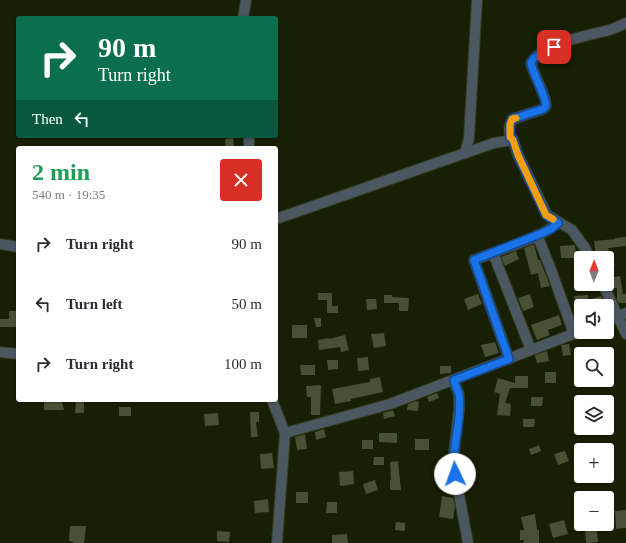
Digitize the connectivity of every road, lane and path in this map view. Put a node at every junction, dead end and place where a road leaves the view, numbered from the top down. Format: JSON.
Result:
{"nodes":[{"id":1,"x":246,"y":0,"type":"edge"},
{"id":2,"x":477,"y":0,"type":"edge"},
{"id":3,"x":243,"y":16,"type":"edge"},
{"id":4,"x":626,"y":24,"type":"edge"},
{"id":5,"x":513,"y":140,"type":"junction"},
{"id":6,"x":465,"y":153,"type":"junction"},
{"id":7,"x":278,"y":218,"type":"edge"},
{"id":8,"x":558,"y":223,"type":"junction"},
{"id":9,"x":537,"y":235,"type":"junction"},
{"id":10,"x":0,"y":244,"type":"edge"},
{"id":11,"x":16,"y":247,"type":"edge"},
{"id":12,"x":586,"y":251,"type":"edge"},
{"id":13,"x":493,"y":252,"type":"junction"},
{"id":14,"x":607,"y":291,"type":"edge"},
{"id":15,"x":622,"y":315,"type":"edge"},
{"id":16,"x":574,"y":326,"type":"edge"},
{"id":17,"x":574,"y":334,"type":"edge"},
{"id":18,"x":626,"y":334,"type":"edge"},
{"id":19,"x":531,"y":350,"type":"junction"},
{"id":20,"x":0,"y":352,"type":"edge"},
{"id":21,"x":16,"y":354,"type":"edge"},
{"id":22,"x":509,"y":359,"type":"junction"},
{"id":23,"x":454,"y":380,"type":"junction"},
{"id":24,"x":273,"y":402,"type":"edge"},
{"id":25,"x":285,"y":433,"type":"junction"},
{"id":26,"x":278,"y":543,"type":"edge"},
{"id":27,"x":468,"y":543,"type":"edge"}],
"edges":[{"from":1,"to":3,"type":"street"},
{"from":2,"to":6,"type":"street"},
{"from":4,"to":5,"type":"street"},
{"from":5,"to":6,"type":"street"},
{"from":5,"to":8,"type":"street"},
{"from":6,"to":7,"type":"street"},
{"from":8,"to":9,"type":"street"},
{"from":8,"to":12,"type":"street"},
{"from":9,"to":13,"type":"street"},
{"from":9,"to":16,"type":"street"},
{"from":10,"to":11,"type":"street"},
{"from":13,"to":19,"type":"street"},
{"from":13,"to":22,"type":"street"},
{"from":14,"to":15,"type":"street"},
{"from":15,"to":18,"type":"street"},
{"from":17,"to":19,"type":"street"},
{"from":19,"to":22,"type":"street"},
{"from":20,"to":21,"type":"street"},
{"from":22,"to":23,"type":"street"},
{"from":23,"to":25,"type":"street"},
{"from":23,"to":27,"type":"street"},
{"from":24,"to":25,"type":"street"},
{"from":25,"to":26,"type":"street"}]}
